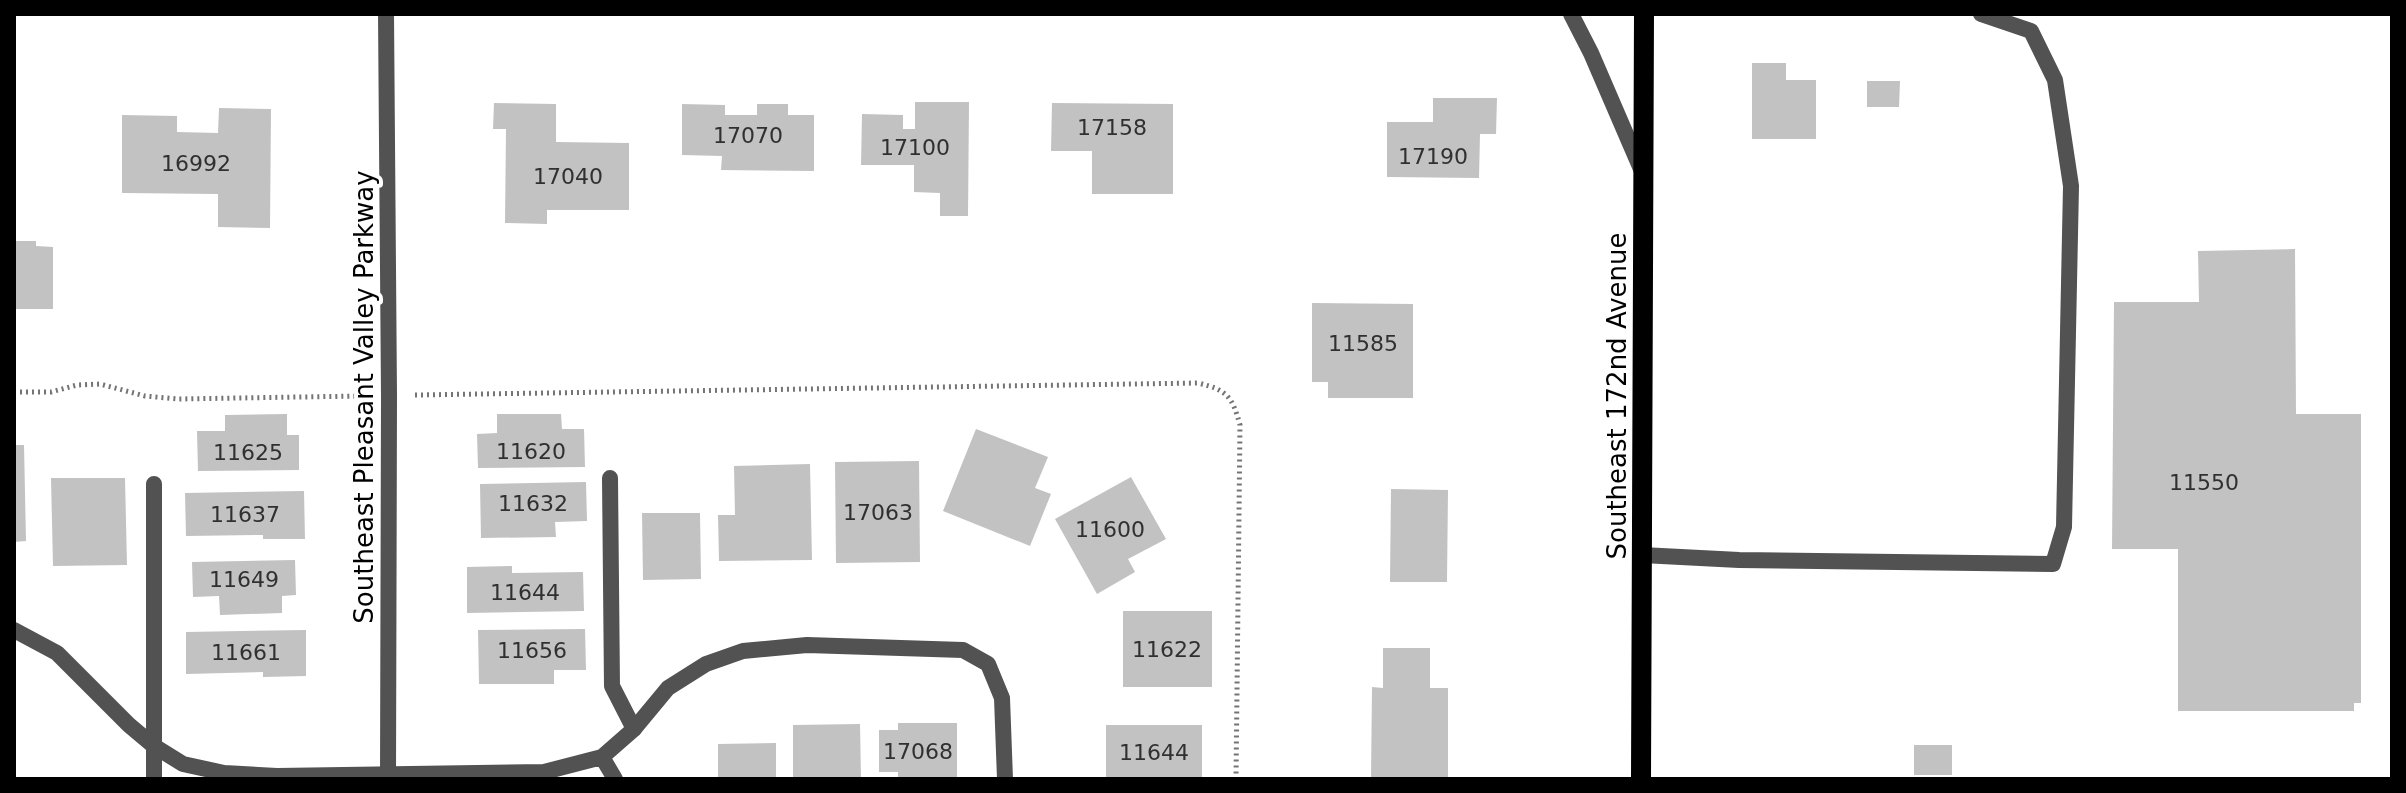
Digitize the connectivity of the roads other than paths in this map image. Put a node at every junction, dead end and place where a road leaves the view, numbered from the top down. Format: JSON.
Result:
{"nodes":[{"id":1,"x":386,"y":14,"type":"edge"},
{"id":2,"x":1571,"y":14,"type":"edge"},
{"id":3,"x":1644,"y":14,"type":"edge"},
{"id":4,"x":1981,"y":14,"type":"edge"},
{"id":5,"x":1644,"y":175,"type":"junction"},
{"id":6,"x":610,"y":478,"type":"dead end"},
{"id":7,"x":154,"y":484,"type":"dead end"},
{"id":8,"x":1642,"y":555,"type":"junction"},
{"id":9,"x":14,"y":630,"type":"edge"},
{"id":10,"x":634,"y":729,"type":"junction"},
{"id":11,"x":154,"y":746,"type":"junction"},
{"id":12,"x":602,"y":757,"type":"junction"},
{"id":13,"x":388,"y":778,"type":"edge"},
{"id":14,"x":154,"y":779,"type":"edge"},
{"id":15,"x":615,"y":779,"type":"edge"},
{"id":16,"x":1005,"y":779,"type":"edge"},
{"id":17,"x":1641,"y":779,"type":"edge"}],
"edges":[{"from":1,"to":13,"type":"street","name":"Southeast Pleasant Valley Parkway"},
{"from":2,"to":5,"type":"street"},
{"from":3,"to":5,"type":"main road","name":"Southeast 172nd Avenue"},
{"from":4,"to":8,"type":"street"},
{"from":5,"to":8,"type":"main road","name":"Southeast 172nd Avenue"},
{"from":6,"to":10,"type":"street"},
{"from":7,"to":11,"type":"street"},
{"from":8,"to":17,"type":"main road","name":"Southeast 172nd Avenue"},
{"from":9,"to":11,"type":"street"},
{"from":10,"to":12,"type":"street"},
{"from":10,"to":16,"type":"street"},
{"from":11,"to":13,"type":"street"},
{"from":11,"to":14,"type":"street"},
{"from":12,"to":13,"type":"street"},
{"from":12,"to":15,"type":"street"}]}
